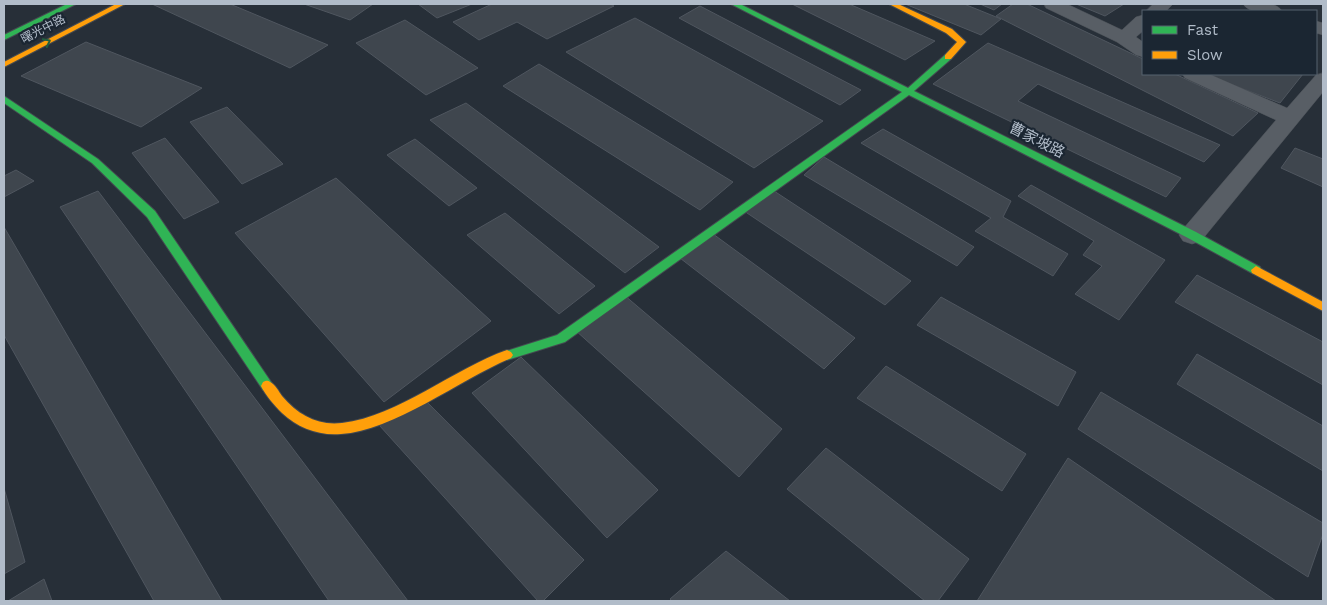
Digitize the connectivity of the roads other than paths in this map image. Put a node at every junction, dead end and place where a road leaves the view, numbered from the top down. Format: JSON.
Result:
{"nodes":[{"id":1,"x":72,"y":4,"type":"edge"},
{"id":2,"x":121,"y":4,"type":"edge"},
{"id":3,"x":735,"y":4,"type":"edge"},
{"id":4,"x":893,"y":4,"type":"edge"},
{"id":5,"x":1053,"y":4,"type":"edge"},
{"id":6,"x":1252,"y":4,"type":"edge"},
{"id":7,"x":1270,"y":10,"type":"edge"},
{"id":8,"x":1142,"y":22,"type":"edge"},
{"id":9,"x":4,"y":38,"type":"edge"},
{"id":10,"x":1124,"y":38,"type":"junction"},
{"id":11,"x":1142,"y":50,"type":"edge"},
{"id":12,"x":4,"y":65,"type":"edge"},
{"id":13,"x":1194,"y":75,"type":"edge"},
{"id":14,"x":1323,"y":79,"type":"edge"},
{"id":15,"x":909,"y":91,"type":"junction"},
{"id":16,"x":4,"y":99,"type":"edge"},
{"id":17,"x":1290,"y":118,"type":"junction"},
{"id":18,"x":1192,"y":235,"type":"junction"},
{"id":19,"x":1323,"y":307,"type":"edge"}],
"edges":[{"from":1,"to":9,"type":"street","name":"曙光中路"},
{"from":12,"to":2,"type":"street","name":"曙光中路","one_way":true},
{"from":3,"to":15,"type":"street","name":"曹家坡路"},
{"from":4,"to":15,"type":"street"},
{"from":5,"to":10,"type":"street"},
{"from":6,"to":7,"type":"street"},
{"from":8,"to":10,"type":"street"},
{"from":10,"to":11,"type":"street"},
{"from":13,"to":17,"type":"street"},
{"from":14,"to":17,"type":"street"},
{"from":15,"to":16,"type":"street"},
{"from":15,"to":18,"type":"street","name":"曹家坡路"},
{"from":17,"to":18,"type":"street"},
{"from":18,"to":19,"type":"street","name":"曹家坡路"}]}
